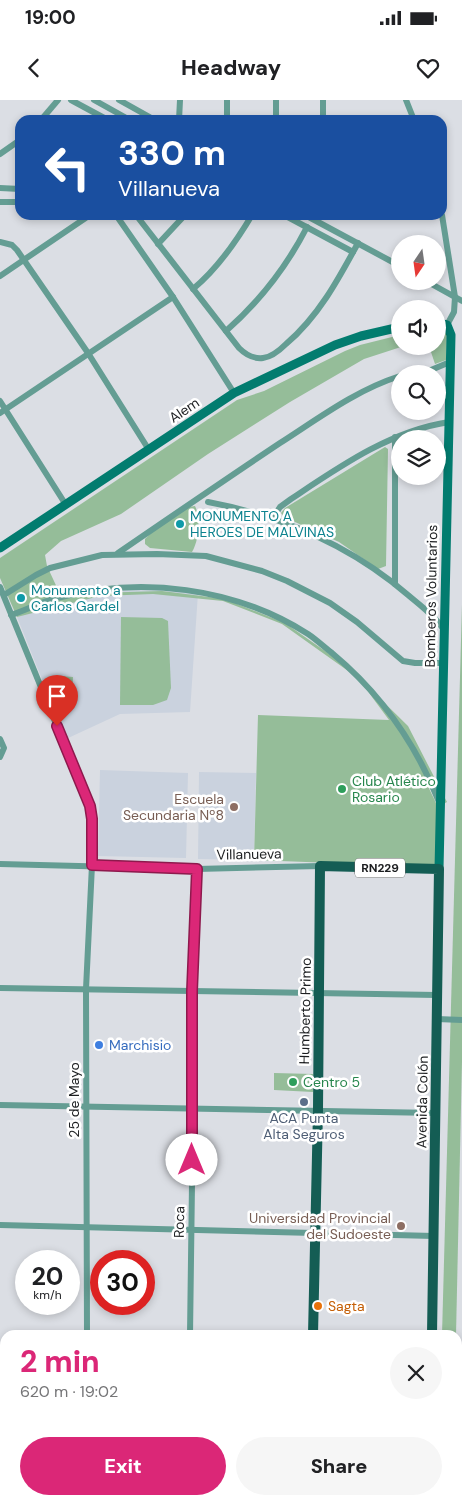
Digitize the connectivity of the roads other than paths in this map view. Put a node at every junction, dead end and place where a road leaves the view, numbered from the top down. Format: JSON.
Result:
{"nodes":[{"id":1,"x":58,"y":100,"type":"edge"},
{"id":2,"x":71,"y":100,"type":"edge"},
{"id":3,"x":94,"y":100,"type":"edge"},
{"id":4,"x":119,"y":100,"type":"edge"},
{"id":5,"x":180,"y":100,"type":"edge"},
{"id":6,"x":227,"y":100,"type":"edge"},
{"id":7,"x":276,"y":100,"type":"edge"},
{"id":8,"x":323,"y":100,"type":"edge"},
{"id":9,"x":406,"y":100,"type":"edge"},
{"id":10,"x":132,"y":104,"type":"edge"},
{"id":11,"x":45,"y":115,"type":"edge"},
{"id":12,"x":99,"y":115,"type":"edge"},
{"id":13,"x":121,"y":115,"type":"edge"},
{"id":14,"x":148,"y":115,"type":"edge"},
{"id":15,"x":179,"y":115,"type":"edge"},
{"id":16,"x":227,"y":115,"type":"edge"},
{"id":17,"x":276,"y":115,"type":"edge"},
{"id":18,"x":323,"y":115,"type":"edge"},
{"id":19,"x":412,"y":115,"type":"edge"},
{"id":20,"x":15,"y":144,"type":"edge"},
{"id":21,"x":0,"y":154,"type":"edge"},
{"id":22,"x":0,"y":188,"type":"edge"},
{"id":23,"x":15,"y":189,"type":"edge"},
{"id":24,"x":0,"y":202,"type":"edge"},
{"id":25,"x":15,"y":202,"type":"edge"},
{"id":26,"x":83,"y":220,"type":"edge"},
{"id":27,"x":119,"y":220,"type":"edge"},
{"id":28,"x":140,"y":220,"type":"edge"},
{"id":29,"x":180,"y":220,"type":"edge"},
{"id":30,"x":249,"y":220,"type":"edge"},
{"id":31,"x":293,"y":220,"type":"edge"},
{"id":32,"x":315,"y":220,"type":"edge"},
{"id":33,"x":443,"y":220,"type":"edge"},
{"id":34,"x":306,"y":227,"type":"junction"},
{"id":35,"x":0,"y":242,"type":"edge"},
{"id":36,"x":358,"y":243,"type":"junction"},
{"id":37,"x":158,"y":244,"type":"junction"},
{"id":38,"x":353,"y":252,"type":"junction"},
{"id":39,"x":24,"y":260,"type":"junction"},
{"id":40,"x":391,"y":261,"type":"edge"},
{"id":41,"x":0,"y":276,"type":"edge"},
{"id":42,"x":193,"y":289,"type":"junction"},
{"id":43,"x":442,"y":290,"type":"edge"},
{"id":44,"x":173,"y":297,"type":"junction"},
{"id":45,"x":455,"y":297,"type":"junction"},
{"id":46,"x":462,"y":301,"type":"edge"},
{"id":47,"x":447,"y":325,"type":"joint"},
{"id":48,"x":391,"y":329,"type":"edge"},
{"id":49,"x":226,"y":331,"type":"junction"},
{"id":50,"x":88,"y":353,"type":"junction"},
{"id":51,"x":450,"y":362,"type":"junction"},
{"id":52,"x":443,"y":365,"type":"edge"},
{"id":53,"x":391,"y":379,"type":"edge"},
{"id":54,"x":234,"y":393,"type":"junction"},
{"id":55,"x":0,"y":401,"type":"edge"},
{"id":56,"x":3,"y":411,"type":"edge"},
{"id":57,"x":448,"y":422,"type":"junction"},
{"id":58,"x":413,"y":430,"type":"edge"},
{"id":59,"x":391,"y":439,"type":"edge"},
{"id":60,"x":149,"y":450,"type":"junction"},
{"id":61,"x":395,"y":485,"type":"edge"},
{"id":62,"x":208,"y":502,"type":"dead end"},
{"id":63,"x":66,"y":505,"type":"junction"},
{"id":64,"x":273,"y":518,"type":"junction"},
{"id":65,"x":0,"y":548,"type":"edge"},
{"id":66,"x":117,"y":554,"type":"junction"},
{"id":67,"x":395,"y":584,"type":"junction"},
{"id":68,"x":0,"y":587,"type":"edge"},
{"id":69,"x":4,"y":595,"type":"junction"},
{"id":70,"x":11,"y":615,"type":"junction"},
{"id":71,"x":444,"y":630,"type":"junction"},
{"id":72,"x":444,"y":663,"type":"junction"},
{"id":73,"x":0,"y":739,"type":"edge"},
{"id":74,"x":0,"y":757,"type":"edge"},
{"id":75,"x":440,"y":813,"type":"junction"},
{"id":76,"x":0,"y":864,"type":"edge"},
{"id":77,"x":92,"y":865,"type":"junction"},
{"id":78,"x":320,"y":866,"type":"junction"},
{"id":79,"x":197,"y":869,"type":"junction"},
{"id":80,"x":439,"y":869,"type":"junction"},
{"id":81,"x":0,"y":988,"type":"edge"},
{"id":82,"x":86,"y":989,"type":"junction"},
{"id":83,"x":192,"y":991,"type":"junction"},
{"id":84,"x":319,"y":993,"type":"junction"},
{"id":85,"x":437,"y":995,"type":"junction"},
{"id":86,"x":437,"y":1019,"type":"junction"},
{"id":87,"x":462,"y":1020,"type":"edge"},
{"id":88,"x":0,"y":1105,"type":"edge"},
{"id":89,"x":86,"y":1106,"type":"junction"},
{"id":90,"x":193,"y":1108,"type":"junction"},
{"id":91,"x":318,"y":1110,"type":"junction"},
{"id":92,"x":436,"y":1113,"type":"junction"},
{"id":93,"x":0,"y":1226,"type":"edge"},
{"id":94,"x":88,"y":1227,"type":"junction"},
{"id":95,"x":192,"y":1229,"type":"junction"},
{"id":96,"x":316,"y":1232,"type":"junction"},
{"id":97,"x":434,"y":1236,"type":"junction"},
{"id":98,"x":87,"y":1330,"type":"edge"},
{"id":99,"x":190,"y":1330,"type":"edge"},
{"id":100,"x":313,"y":1330,"type":"edge"},
{"id":101,"x":432,"y":1330,"type":"edge"}],
"edges":[{"from":1,"to":11,"type":"street"},
{"from":2,"to":12,"type":"street"},
{"from":3,"to":13,"type":"street"},
{"from":4,"to":10,"type":"street"},
{"from":5,"to":15,"type":"street"},
{"from":6,"to":16,"type":"street"},
{"from":7,"to":17,"type":"street"},
{"from":8,"to":18,"type":"street"},
{"from":9,"to":19,"type":"street"},
{"from":10,"to":14,"type":"street"},
{"from":20,"to":21,"type":"street"},
{"from":22,"to":23,"type":"street"},
{"from":24,"to":25,"type":"street"},
{"from":26,"to":39,"type":"street"},
{"from":27,"to":44,"type":"street"},
{"from":28,"to":37,"type":"street"},
{"from":29,"to":37,"type":"street"},
{"from":30,"to":42,"type":"street"},
{"from":31,"to":34,"type":"street"},
{"from":32,"to":36,"type":"street"},
{"from":33,"to":45,"type":"street"},
{"from":34,"to":38,"type":"street"},
{"from":34,"to":49,"type":"street"},
{"from":35,"to":39,"type":"street"},
{"from":36,"to":38,"type":"street"},
{"from":36,"to":40,"type":"street"},
{"from":37,"to":42,"type":"street"},
{"from":38,"to":49,"type":"street"},
{"from":39,"to":41,"type":"street"},
{"from":39,"to":50,"type":"street"},
{"from":42,"to":49,"type":"street"},
{"from":43,"to":45,"type":"street"},
{"from":44,"to":50,"type":"street"},
{"from":44,"to":54,"type":"street"},
{"from":45,"to":46,"type":"street"},
{"from":45,"to":47,"type":"street"},
{"from":47,"to":51,"type":"main road","name":"Bomberos Voluntarios"},
{"from":48,"to":54,"type":"main road","name":"Alem"},
{"from":50,"to":56,"type":"street"},
{"from":50,"to":60,"type":"street"},
{"from":51,"to":52,"type":"street"},
{"from":51,"to":57,"type":"main road","name":"Bomberos Voluntarios"},
{"from":53,"to":66,"type":"street"},
{"from":54,"to":60,"type":"main road","name":"Alem"},
{"from":55,"to":56,"type":"street"},
{"from":56,"to":63,"type":"street"},
{"from":57,"to":58,"type":"street"},
{"from":57,"to":71,"type":"main road","name":"Bomberos Voluntarios"},
{"from":59,"to":64,"type":"street"},
{"from":60,"to":63,"type":"main road","name":"Alem"},
{"from":61,"to":67,"type":"street"},
{"from":62,"to":64,"type":"street"},
{"from":63,"to":65,"type":"main road","name":"Alem"},
{"from":64,"to":67,"type":"street"},
{"from":66,"to":69,"type":"street"},
{"from":66,"to":72,"type":"street"},
{"from":67,"to":71,"type":"street"},
{"from":68,"to":69,"type":"street","name":"25 de Mayo"},
{"from":69,"to":70,"type":"street","name":"25 de Mayo"},
{"from":70,"to":75,"type":"street"},
{"from":70,"to":77,"type":"street","name":"25 de Mayo"},
{"from":71,"to":72,"type":"main road","name":"Bomberos Voluntarios"},
{"from":72,"to":75,"type":"main road","name":"Bomberos Voluntarios"},
{"from":73,"to":74,"type":"street"},
{"from":75,"to":80,"type":"main road","name":"Bomberos Voluntarios"},
{"from":76,"to":77,"type":"street","name":"Villanueva"},
{"from":77,"to":79,"type":"street","name":"Villanueva"},
{"from":77,"to":82,"type":"street","name":"25 de Mayo"},
{"from":78,"to":79,"type":"street","name":"Villanueva"},
{"from":78,"to":80,"type":"main road","name":"Villanueva","number":"RN229"},
{"from":78,"to":84,"type":"main road","name":"Humberto Primo"},
{"from":79,"to":83,"type":"street","name":"Roca"},
{"from":80,"to":85,"type":"main road","name":"Avenida Colón"},
{"from":81,"to":82,"type":"street"},
{"from":82,"to":83,"type":"street"},
{"from":82,"to":89,"type":"street","name":"25 de Mayo"},
{"from":83,"to":84,"type":"street"},
{"from":83,"to":90,"type":"street","name":"Roca"},
{"from":84,"to":85,"type":"street"},
{"from":84,"to":91,"type":"main road","name":"Humberto Primo"},
{"from":85,"to":86,"type":"main road","name":"Avenida Colón"},
{"from":86,"to":87,"type":"street"},
{"from":86,"to":92,"type":"main road","name":"Avenida Colón"},
{"from":88,"to":89,"type":"street"},
{"from":89,"to":90,"type":"street"},
{"from":89,"to":94,"type":"street","name":"25 de Mayo"},
{"from":90,"to":91,"type":"street"},
{"from":90,"to":95,"type":"street","name":"Roca"},
{"from":91,"to":92,"type":"street"},
{"from":91,"to":96,"type":"main road","name":"Humberto Primo"},
{"from":92,"to":97,"type":"main road","name":"Avenida Colón"},
{"from":93,"to":94,"type":"street"},
{"from":94,"to":95,"type":"street"},
{"from":94,"to":98,"type":"street","name":"25 de Mayo"},
{"from":95,"to":96,"type":"street"},
{"from":95,"to":99,"type":"street","name":"Roca"},
{"from":96,"to":97,"type":"street"},
{"from":96,"to":100,"type":"main road","name":"Humberto Primo"},
{"from":97,"to":101,"type":"main road","name":"Avenida Colón"}]}
